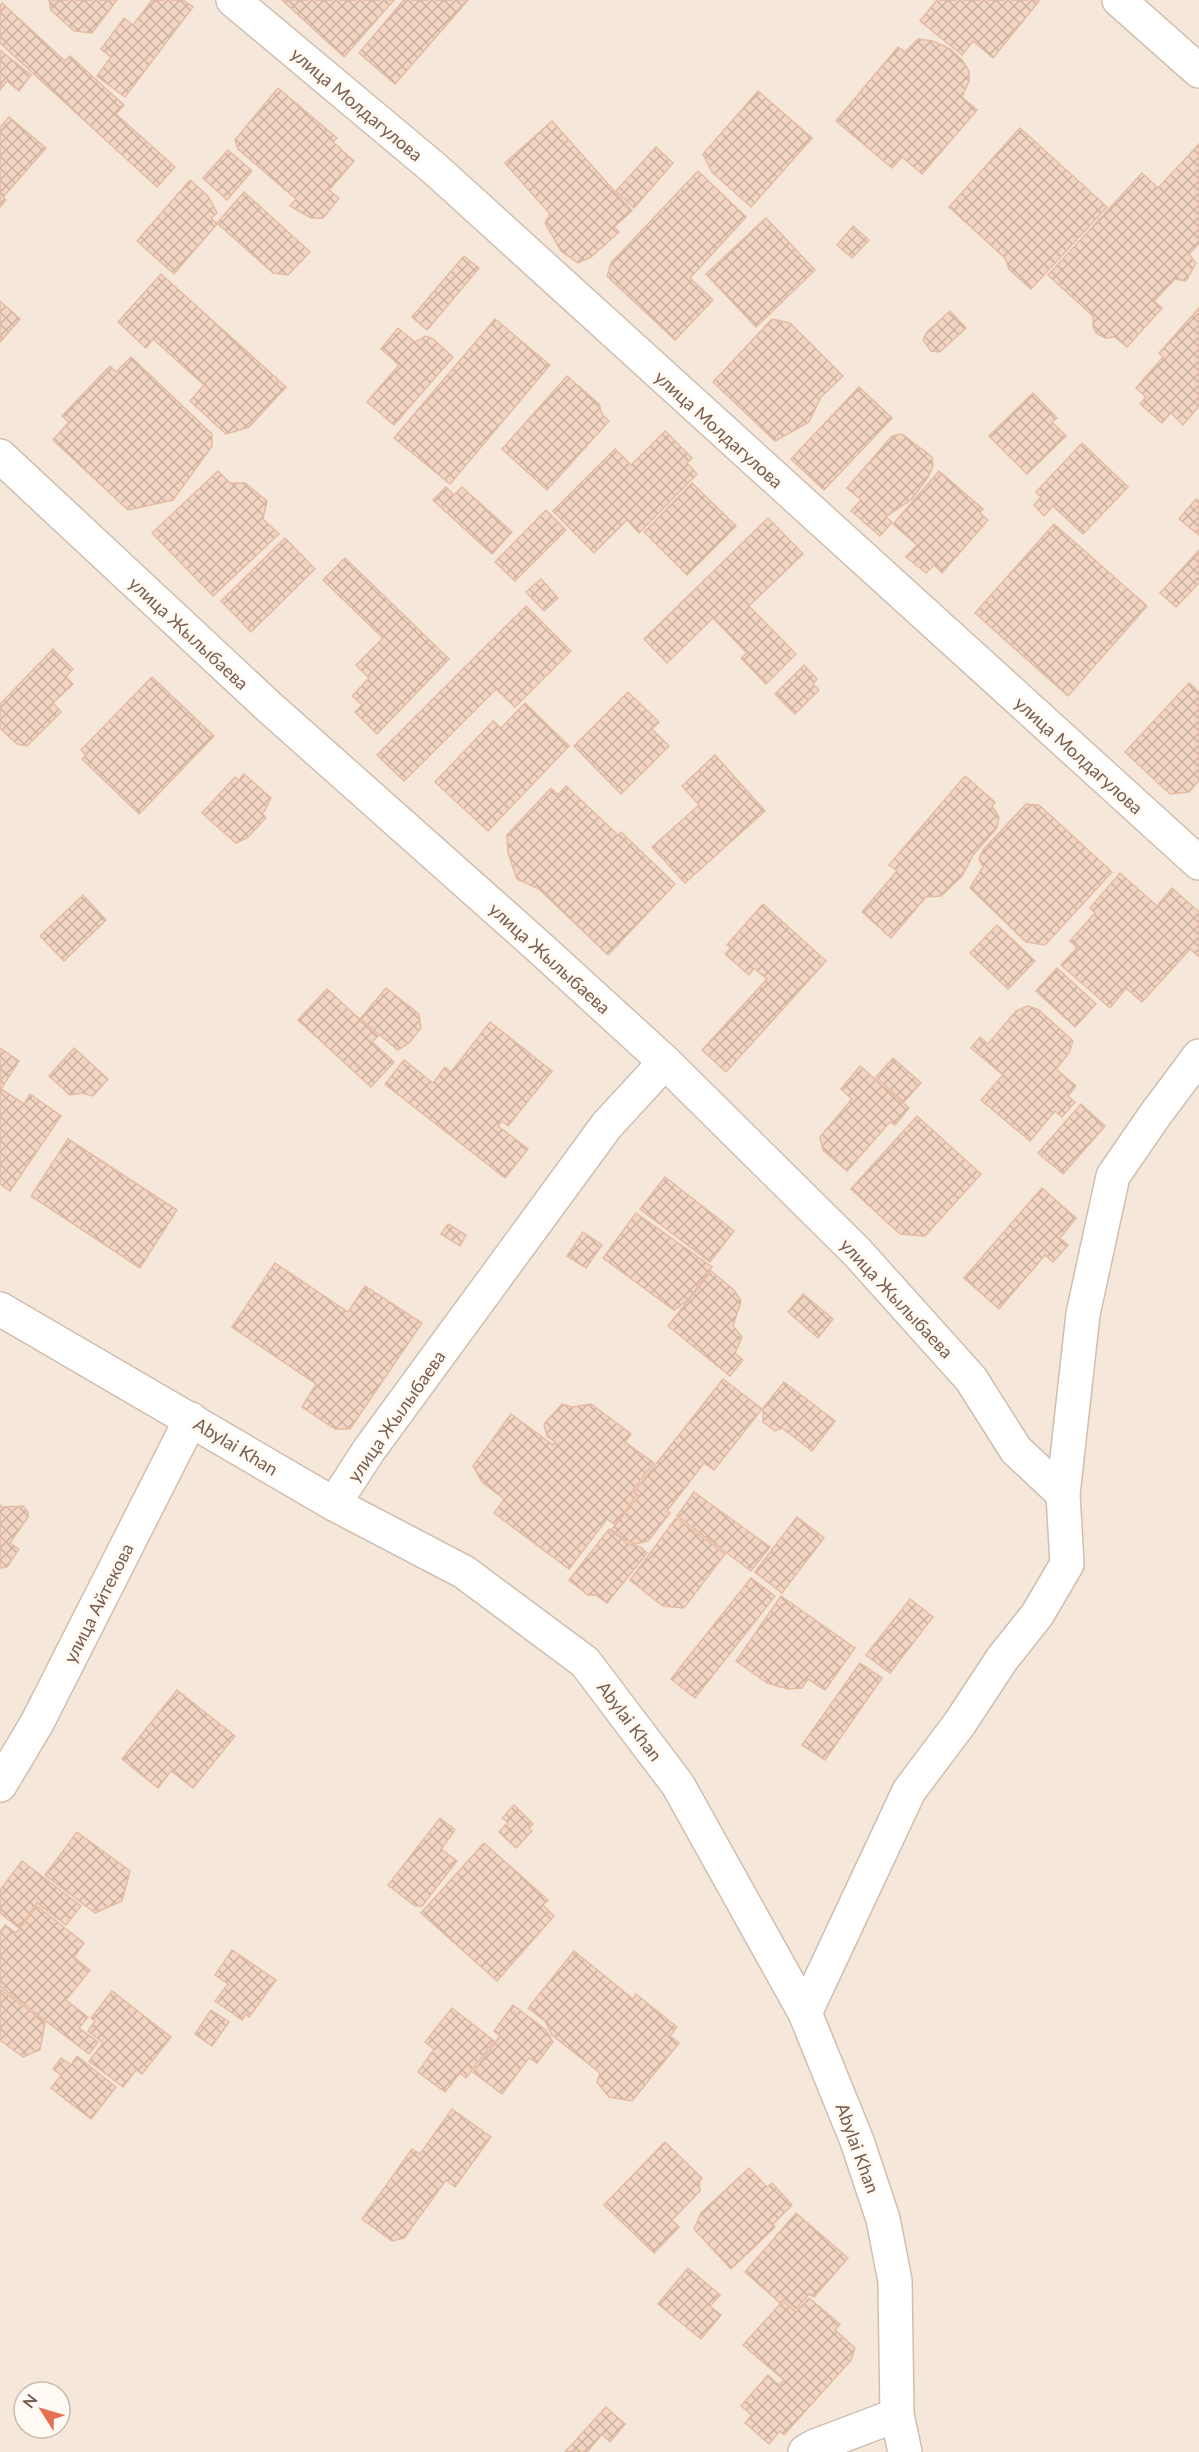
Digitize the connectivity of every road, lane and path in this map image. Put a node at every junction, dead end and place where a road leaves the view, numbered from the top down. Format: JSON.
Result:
{"nodes":[{"id":1,"x":233,"y":0,"type":"edge"},
{"id":2,"x":1119,"y":0,"type":"edge"},
{"id":3,"x":1199,"y":71,"type":"edge"},
{"id":4,"x":0,"y":456,"type":"edge"},
{"id":5,"x":1199,"y":863,"type":"edge"},
{"id":6,"x":1199,"y":1056,"type":"edge"},
{"id":7,"x":665,"y":1062,"type":"junction"},
{"id":8,"x":0,"y":1309,"type":"edge"},
{"id":9,"x":191,"y":1419,"type":"junction"},
{"id":10,"x":1063,"y":1494,"type":"junction"},
{"id":11,"x":334,"y":1504,"type":"junction"},
{"id":12,"x":0,"y":1785,"type":"edge"},
{"id":13,"x":805,"y":2013,"type":"junction"},
{"id":14,"x":897,"y":2415,"type":"junction"},
{"id":15,"x":805,"y":2452,"type":"edge"},
{"id":16,"x":905,"y":2452,"type":"edge"}],
"edges":[{"from":1,"to":5,"type":"street","name":"улица Молдагулова"},
{"from":2,"to":3,"type":"street"},
{"from":4,"to":7,"type":"street","name":"улица Жылыбаева"},
{"from":6,"to":10,"type":"street"},
{"from":7,"to":10,"type":"street","name":"улица Жылыбаева"},
{"from":7,"to":11,"type":"street","name":"улица Жылыбаева"},
{"from":8,"to":9,"type":"street","name":"Abylai Khan"},
{"from":9,"to":11,"type":"street","name":"Abylai Khan"},
{"from":9,"to":12,"type":"street","name":"улица Айтекова"},
{"from":10,"to":13,"type":"street"},
{"from":11,"to":13,"type":"street","name":"Abylai Khan"},
{"from":13,"to":14,"type":"street","name":"Abylai Khan"},
{"from":14,"to":15,"type":"street"},
{"from":14,"to":16,"type":"street","name":"Abylai Khan"}]}
